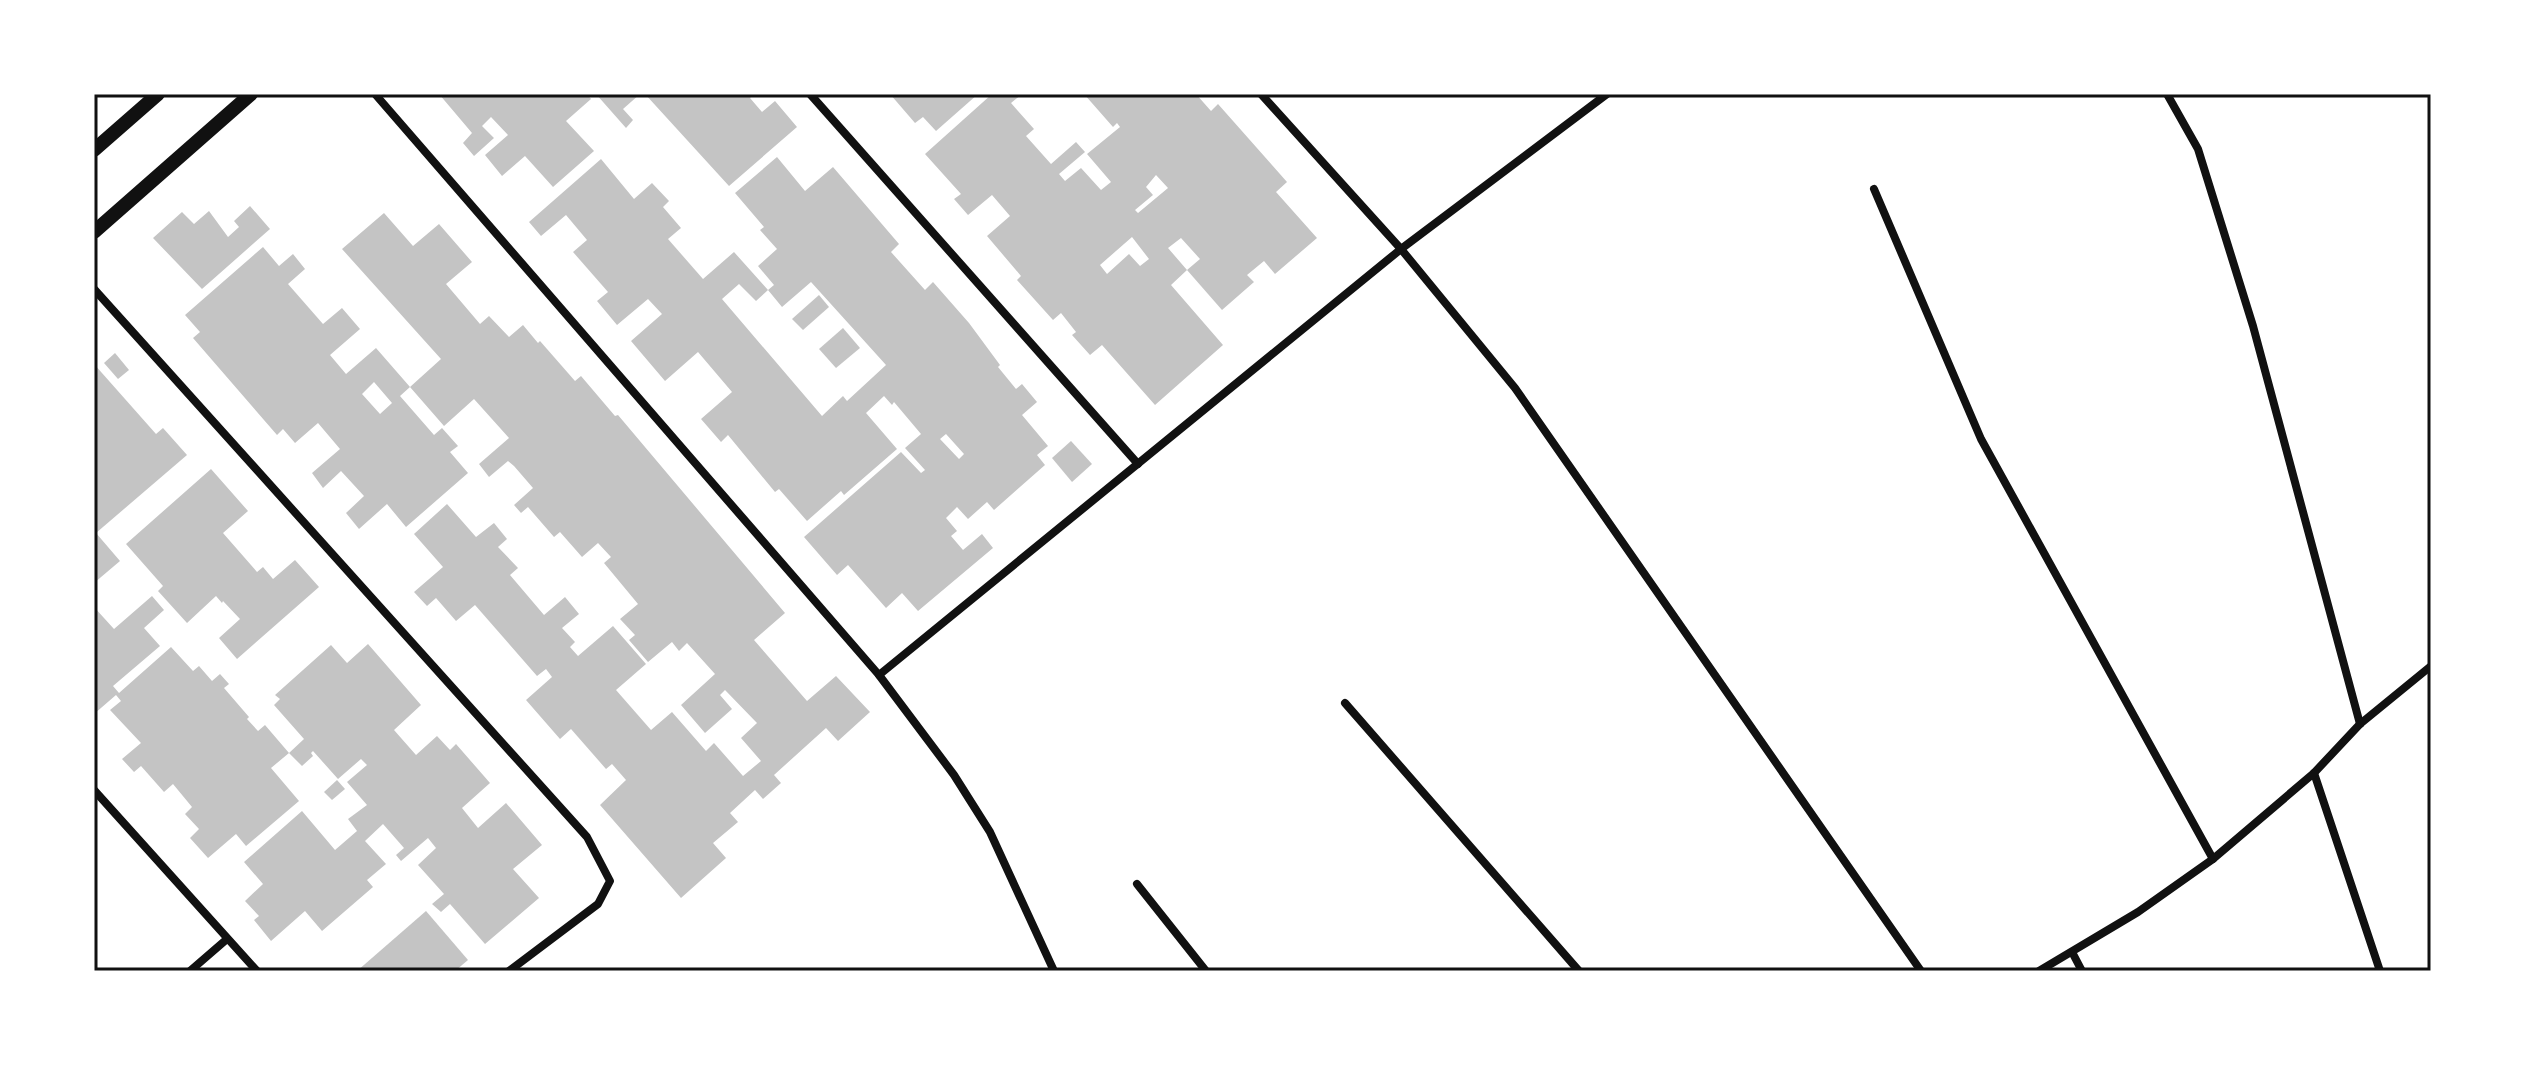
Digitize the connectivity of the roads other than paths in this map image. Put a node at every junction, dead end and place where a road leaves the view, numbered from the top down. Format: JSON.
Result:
{"nodes":[{"id":1,"x":158,"y":94,"type":"edge"},
{"id":2,"x":251,"y":94,"type":"edge"},
{"id":3,"x":375,"y":94,"type":"edge"},
{"id":4,"x":810,"y":94,"type":"edge"},
{"id":5,"x":1261,"y":94,"type":"edge"},
{"id":6,"x":1607,"y":94,"type":"edge"},
{"id":7,"x":2167,"y":94,"type":"edge"},
{"id":8,"x":94,"y":150,"type":"edge"},
{"id":9,"x":1874,"y":189,"type":"dead end"},
{"id":10,"x":94,"y":232,"type":"edge"},
{"id":11,"x":1401,"y":249,"type":"junction"},
{"id":12,"x":94,"y":289,"type":"edge"},
{"id":13,"x":1138,"y":464,"type":"junction"},
{"id":14,"x":2431,"y":666,"type":"edge"},
{"id":15,"x":879,"y":675,"type":"junction"},
{"id":16,"x":1345,"y":703,"type":"dead end"},
{"id":17,"x":2360,"y":724,"type":"junction"},
{"id":18,"x":2314,"y":773,"type":"junction"},
{"id":19,"x":94,"y":790,"type":"edge"},
{"id":20,"x":2213,"y":859,"type":"junction"},
{"id":21,"x":1137,"y":884,"type":"dead end"},
{"id":22,"x":227,"y":939,"type":"junction"},
{"id":23,"x":2072,"y":952,"type":"junction"},
{"id":24,"x":190,"y":971,"type":"edge"},
{"id":25,"x":257,"y":971,"type":"edge"},
{"id":26,"x":509,"y":971,"type":"edge"},
{"id":27,"x":1054,"y":971,"type":"edge"},
{"id":28,"x":1206,"y":971,"type":"edge"},
{"id":29,"x":1579,"y":971,"type":"edge"},
{"id":30,"x":1921,"y":971,"type":"edge"},
{"id":31,"x":2039,"y":971,"type":"edge"},
{"id":32,"x":2082,"y":971,"type":"edge"},
{"id":33,"x":2380,"y":971,"type":"edge"}],
"edges":[{"from":1,"to":8,"type":"street"},
{"from":2,"to":10,"type":"street"},
{"from":3,"to":15,"type":"street"},
{"from":4,"to":13,"type":"street"},
{"from":5,"to":11,"type":"street"},
{"from":6,"to":11,"type":"street"},
{"from":7,"to":17,"type":"street"},
{"from":9,"to":20,"type":"street"},
{"from":11,"to":13,"type":"street"},
{"from":11,"to":30,"type":"street"},
{"from":12,"to":26,"type":"street"},
{"from":13,"to":15,"type":"street"},
{"from":14,"to":17,"type":"street"},
{"from":15,"to":27,"type":"street"},
{"from":16,"to":29,"type":"street"},
{"from":17,"to":18,"type":"street"},
{"from":18,"to":20,"type":"street"},
{"from":18,"to":33,"type":"street"},
{"from":19,"to":22,"type":"street"},
{"from":20,"to":23,"type":"street"},
{"from":21,"to":28,"type":"street"},
{"from":22,"to":24,"type":"street"},
{"from":22,"to":25,"type":"street"},
{"from":23,"to":31,"type":"street"},
{"from":23,"to":32,"type":"street"}]}
